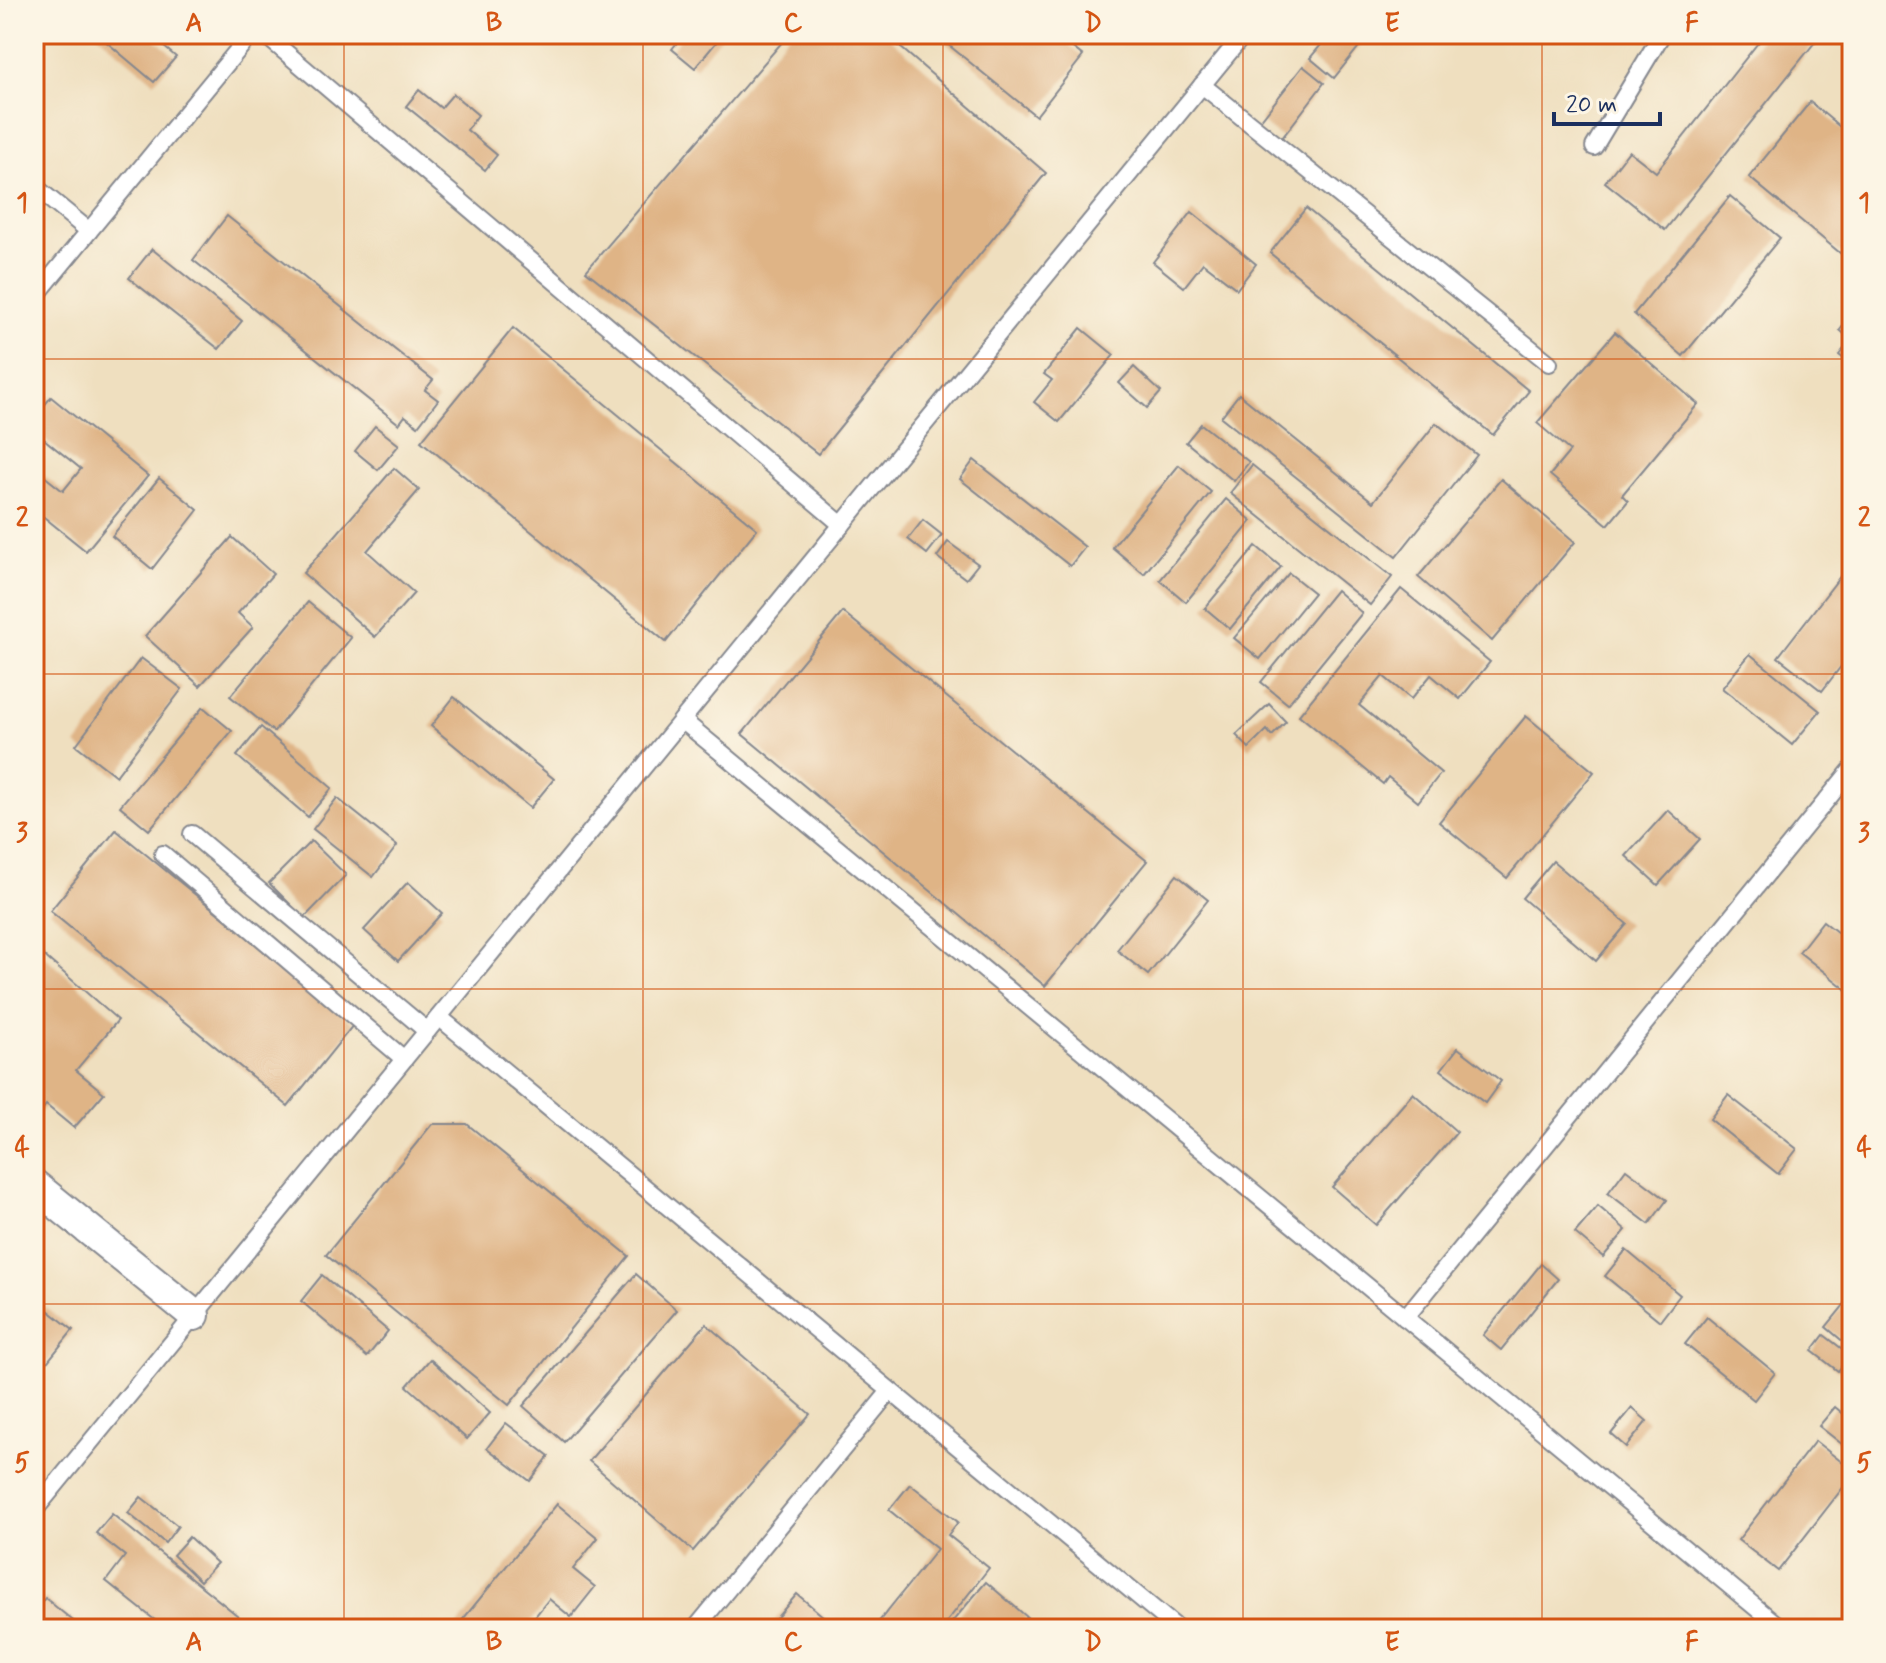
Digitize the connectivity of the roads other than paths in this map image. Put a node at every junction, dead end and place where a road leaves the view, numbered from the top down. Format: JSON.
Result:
{"nodes":[{"id":1,"x":251,"y":34,"type":"edge"},
{"id":2,"x":264,"y":34,"type":"edge"},
{"id":3,"x":1244,"y":34,"type":"edge"},
{"id":4,"x":1662,"y":34,"type":"edge"},
{"id":5,"x":1202,"y":85,"type":"junction"},
{"id":6,"x":1594,"y":147,"type":"dead end"},
{"id":7,"x":34,"y":186,"type":"edge"},
{"id":8,"x":89,"y":231,"type":"junction"},
{"id":9,"x":34,"y":298,"type":"edge"},
{"id":10,"x":1549,"y":363,"type":"dead end"},
{"id":11,"x":842,"y":525,"type":"junction"},
{"id":12,"x":682,"y":720,"type":"junction"},
{"id":13,"x":1852,"y":769,"type":"edge"},
{"id":14,"x":192,"y":834,"type":"dead end"},
{"id":15,"x":163,"y":854,"type":"dead end"},
{"id":16,"x":439,"y":1017,"type":"junction"},
{"id":17,"x":427,"y":1031,"type":"junction"},
{"id":18,"x":404,"y":1059,"type":"junction"},
{"id":19,"x":34,"y":1185,"type":"edge"},
{"id":20,"x":194,"y":1315,"type":"junction"},
{"id":21,"x":1405,"y":1318,"type":"junction"},
{"id":22,"x":890,"y":1391,"type":"junction"},
{"id":23,"x":34,"y":1511,"type":"edge"},
{"id":24,"x":695,"y":1629,"type":"edge"},
{"id":25,"x":1178,"y":1629,"type":"edge"},
{"id":26,"x":1782,"y":1629,"type":"edge"}],
"edges":[{"from":1,"to":8,"type":"lane"},
{"from":2,"to":11,"type":"lane"},
{"from":3,"to":5,"type":"lane"},
{"from":4,"to":6,"type":"lane"},
{"from":5,"to":10,"type":"lane"},
{"from":5,"to":11,"type":"lane"},
{"from":7,"to":8,"type":"lane"},
{"from":8,"to":9,"type":"lane"},
{"from":11,"to":12,"type":"lane"},
{"from":12,"to":16,"type":"lane"},
{"from":12,"to":21,"type":"lane"},
{"from":13,"to":21,"type":"lane"},
{"from":14,"to":17,"type":"lane"},
{"from":15,"to":18,"type":"lane"},
{"from":16,"to":17,"type":"lane"},
{"from":16,"to":22,"type":"lane"},
{"from":17,"to":18,"type":"lane"},
{"from":18,"to":20,"type":"lane"},
{"from":19,"to":20,"type":"street"},
{"from":20,"to":23,"type":"lane"},
{"from":21,"to":26,"type":"lane"},
{"from":22,"to":24,"type":"lane"},
{"from":22,"to":25,"type":"lane"}]}
